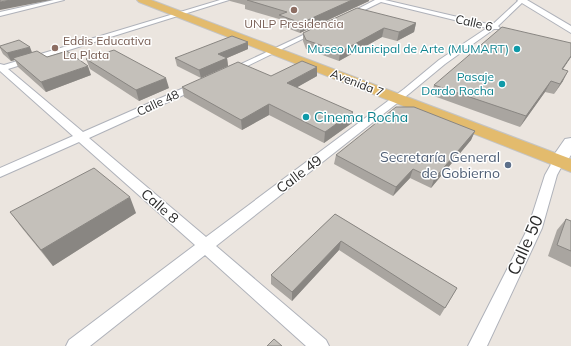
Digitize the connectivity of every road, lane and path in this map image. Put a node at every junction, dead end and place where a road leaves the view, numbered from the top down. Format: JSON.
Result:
{"nodes":[{"id":1,"x":61,"y":0,"type":"edge"},
{"id":2,"x":142,"y":0,"type":"edge"},
{"id":3,"x":160,"y":0,"type":"edge"},
{"id":4,"x":226,"y":0,"type":"edge"},
{"id":5,"x":379,"y":0,"type":"edge"},
{"id":6,"x":522,"y":0,"type":"edge"},
{"id":7,"x":535,"y":0,"type":"edge"},
{"id":8,"x":184,"y":13,"type":"junction"},
{"id":9,"x":0,"y":14,"type":"edge"},
{"id":10,"x":339,"y":20,"type":"edge"},
{"id":11,"x":571,"y":20,"type":"edge"},
{"id":12,"x":325,"y":26,"type":"edge"},
{"id":13,"x":493,"y":27,"type":"junction"},
{"id":14,"x":571,"y":30,"type":"edge"},
{"id":15,"x":507,"y":31,"type":"edge"},
{"id":16,"x":279,"y":48,"type":"junction"},
{"id":17,"x":1,"y":68,"type":"edge"},
{"id":18,"x":222,"y":74,"type":"edge"},
{"id":19,"x":209,"y":80,"type":"edge"},
{"id":20,"x":402,"y":95,"type":"junction"},
{"id":21,"x":82,"y":138,"type":"junction"},
{"id":22,"x":567,"y":155,"type":"edge"},
{"id":23,"x":0,"y":173,"type":"edge"},
{"id":24,"x":205,"y":246,"type":"junction"},
{"id":25,"x":75,"y":346,"type":"edge"},
{"id":26,"x":320,"y":346,"type":"edge"},
{"id":27,"x":477,"y":346,"type":"edge"}],
"edges":[{"from":1,"to":9,"type":"street"},
{"from":2,"to":8,"type":"main road","name":"Avenida 7"},
{"from":3,"to":8,"type":"main road","name":"Avenida 7"},
{"from":4,"to":8,"type":"street"},
{"from":5,"to":10,"type":"street"},
{"from":5,"to":13,"type":"street","name":"Calle 6"},
{"from":6,"to":13,"type":"street","name":"Calle 49"},
{"from":6,"to":14,"type":"main road"},
{"from":7,"to":11,"type":"main road"},
{"from":8,"to":16,"type":"main road","name":"Avenida 7"},
{"from":8,"to":17,"type":"street"},
{"from":12,"to":16,"type":"street"},
{"from":13,"to":15,"type":"street","name":"Calle 6"},
{"from":13,"to":20,"type":"street","name":"Calle 49"},
{"from":16,"to":18,"type":"street"},
{"from":16,"to":20,"type":"main road","name":"Avenida 7"},
{"from":17,"to":21,"type":"street","name":"Calle 8"},
{"from":19,"to":21,"type":"street","name":"Calle 48"},
{"from":20,"to":22,"type":"main road","name":"Avenida 7"},
{"from":20,"to":24,"type":"street","name":"Calle 49"},
{"from":21,"to":23,"type":"street","name":"Calle 48"},
{"from":21,"to":24,"type":"street","name":"Calle 8"},
{"from":22,"to":27,"type":"street","name":"Calle 50"},
{"from":24,"to":25,"type":"street","name":"Calle 49"},
{"from":24,"to":26,"type":"street","name":"Calle 8"}]}
